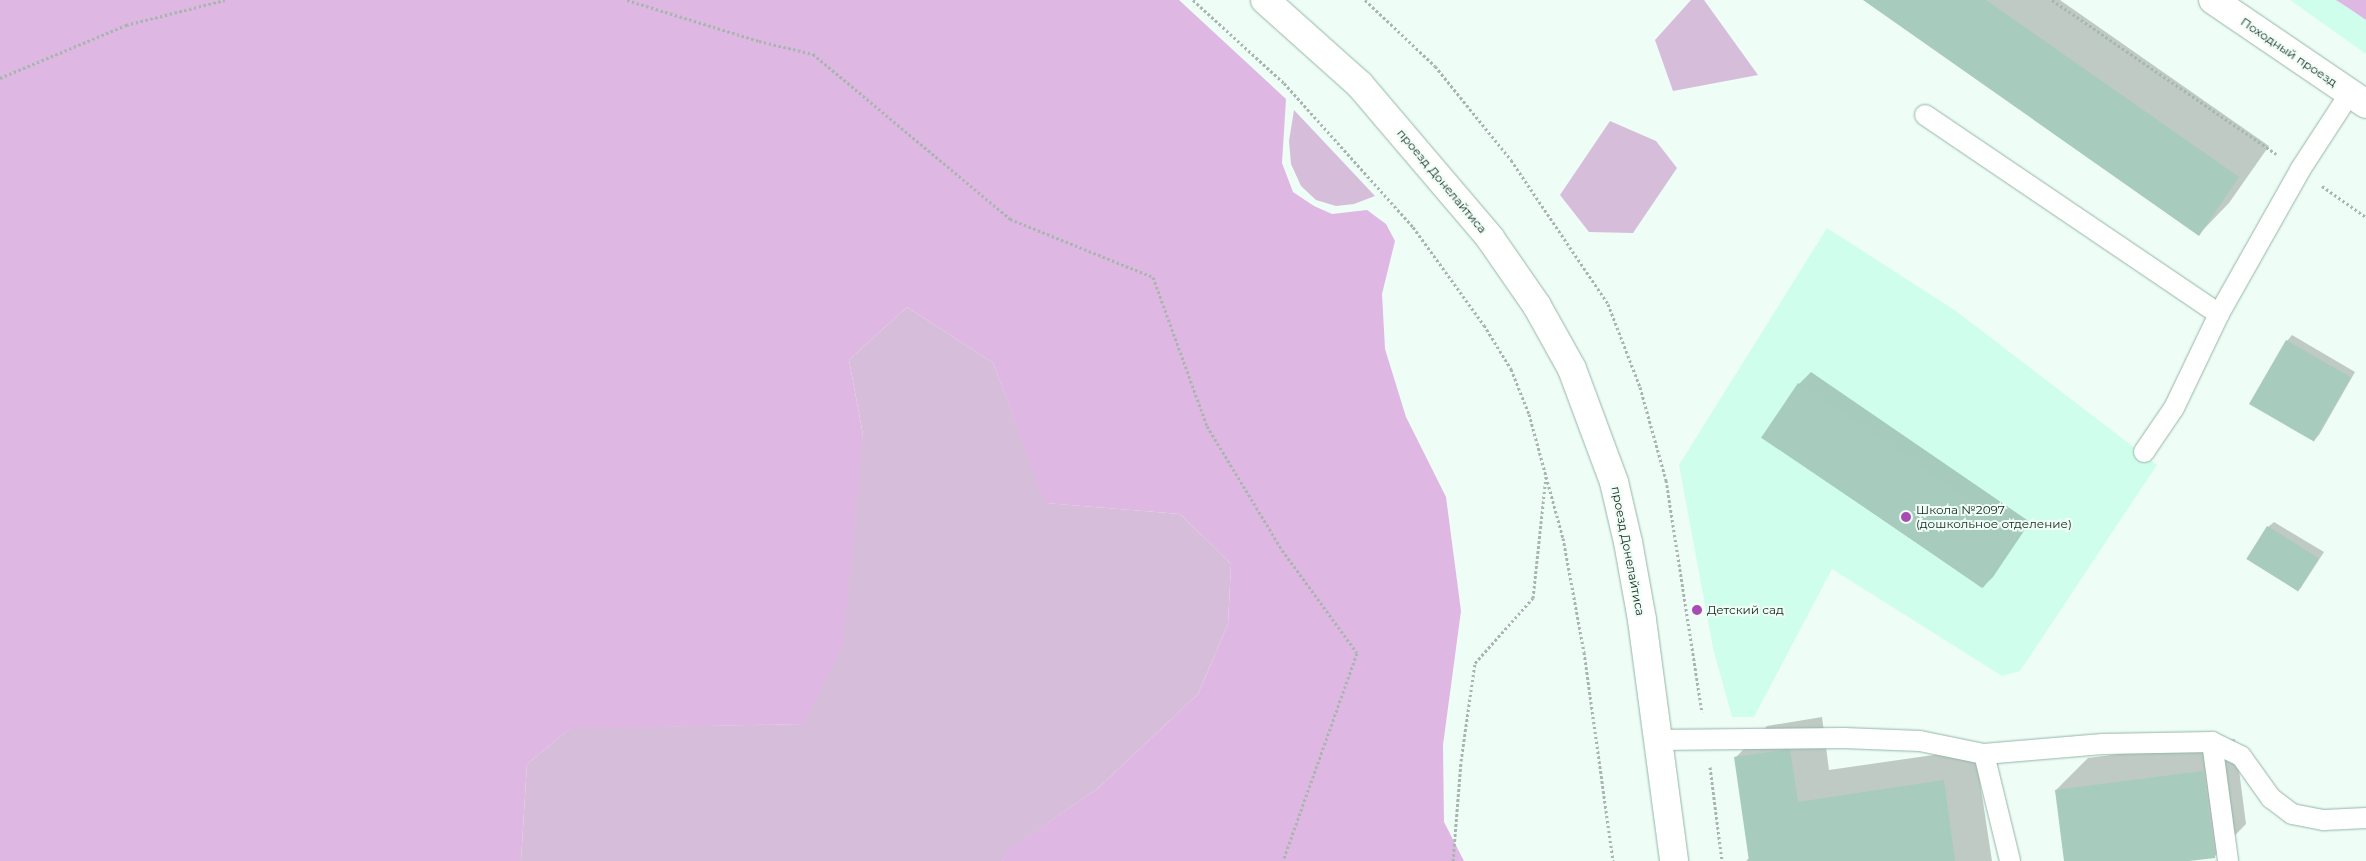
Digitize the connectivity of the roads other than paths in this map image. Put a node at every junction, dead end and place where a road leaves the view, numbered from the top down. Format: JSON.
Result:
{"nodes":[{"id":1,"x":1265,"y":0,"type":"edge"},
{"id":2,"x":2213,"y":0,"type":"edge"},
{"id":3,"x":2358,"y":99,"type":"edge"},
{"id":4,"x":1925,"y":115,"type":"dead end"},
{"id":5,"x":2219,"y":314,"type":"junction"},
{"id":6,"x":2144,"y":452,"type":"dead end"},
{"id":7,"x":1657,"y":740,"type":"junction"},
{"id":8,"x":2212,"y":742,"type":"junction"},
{"id":9,"x":1984,"y":754,"type":"junction"},
{"id":10,"x":2366,"y":818,"type":"edge"},
{"id":11,"x":1674,"y":861,"type":"edge"},
{"id":12,"x":2010,"y":861,"type":"edge"},
{"id":13,"x":2228,"y":861,"type":"edge"}],
"edges":[{"from":1,"to":7,"type":"street","name":"проезд Донелайтиса"},
{"from":2,"to":3,"type":"street","name":"Походный проезд"},
{"from":3,"to":5,"type":"lane"},
{"from":4,"to":5,"type":"lane"},
{"from":5,"to":6,"type":"lane"},
{"from":7,"to":9,"type":"lane"},
{"from":7,"to":11,"type":"street","name":"проезд Донелайтиса"},
{"from":8,"to":9,"type":"lane"},
{"from":8,"to":10,"type":"lane"},
{"from":8,"to":13,"type":"lane"},
{"from":9,"to":12,"type":"lane"}]}
